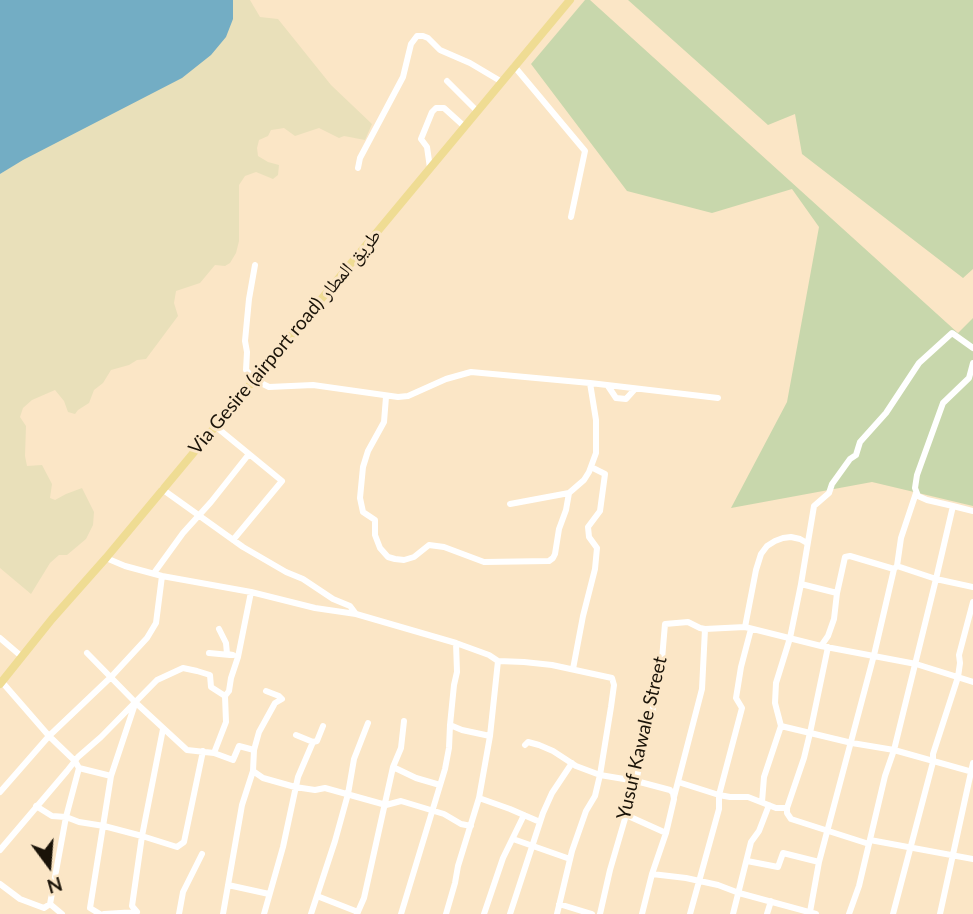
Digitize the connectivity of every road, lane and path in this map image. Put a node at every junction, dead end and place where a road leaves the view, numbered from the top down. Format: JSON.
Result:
{"nodes":[{"id":1,"x":570,"y":0,"type":"edge"},
{"id":2,"x":514,"y":66,"type":"junction"},
{"id":3,"x":447,"y":81,"type":"dead end"},
{"id":4,"x":502,"y":82,"type":"junction"},
{"id":5,"x":477,"y":111,"type":"junction"},
{"id":6,"x":465,"y":127,"type":"junction"},
{"id":7,"x":358,"y":168,"type":"dead end"},
{"id":8,"x":430,"y":168,"type":"junction"},
{"id":9,"x":571,"y":217,"type":"dead end"},
{"id":10,"x":255,"y":265,"type":"dead end"},
{"id":11,"x":973,"y":348,"type":"edge"},
{"id":12,"x":973,"y":363,"type":"edge"},
{"id":13,"x":971,"y":378,"type":"edge"},
{"id":14,"x":255,"y":380,"type":"junction"},
{"id":15,"x":590,"y":383,"type":"junction"},
{"id":16,"x":608,"y":386,"type":"junction"},
{"id":17,"x":635,"y":389,"type":"junction"},
{"id":18,"x":386,"y":397,"type":"junction"},
{"id":19,"x":718,"y":398,"type":"dead end"},
{"id":20,"x":215,"y":426,"type":"junction"},
{"id":21,"x":249,"y":454,"type":"junction"},
{"id":22,"x":591,"y":467,"type":"junction"},
{"id":23,"x":163,"y":489,"type":"junction"},
{"id":24,"x":569,"y":493,"type":"junction"},
{"id":25,"x":916,"y":493,"type":"junction"},
{"id":26,"x":510,"y":504,"type":"dead end"},
{"id":27,"x":953,"y":506,"type":"junction"},
{"id":28,"x":973,"y":511,"type":"edge"},
{"id":29,"x":199,"y":516,"type":"junction"},
{"id":30,"x":233,"y":540,"type":"junction"},
{"id":31,"x":807,"y":543,"type":"junction"},
{"id":32,"x":106,"y":558,"type":"junction"},
{"id":33,"x":895,"y":567,"type":"junction"},
{"id":34,"x":153,"y":573,"type":"junction"},
{"id":35,"x":162,"y":576,"type":"junction"},
{"id":36,"x":936,"y":579,"type":"junction"},
{"id":37,"x":801,"y":584,"type":"junction"},
{"id":38,"x":973,"y":587,"type":"edge"},
{"id":39,"x":251,"y":592,"type":"junction"},
{"id":40,"x":837,"y":593,"type":"junction"},
{"id":41,"x":973,"y":602,"type":"edge"},
{"id":42,"x":356,"y":614,"type":"junction"},
{"id":43,"x":748,"y":628,"type":"junction"},
{"id":44,"x":219,"y":629,"type":"dead end"},
{"id":45,"x":705,"y":629,"type":"junction"},
{"id":46,"x":0,"y":638,"type":"edge"},
{"id":47,"x":790,"y":638,"type":"junction"},
{"id":48,"x":456,"y":643,"type":"junction"},
{"id":49,"x":825,"y":646,"type":"junction"},
{"id":50,"x":87,"y":653,"type":"dead end"},
{"id":51,"x":209,"y":653,"type":"dead end"},
{"id":52,"x":874,"y":655,"type":"junction"},
{"id":53,"x":22,"y":656,"type":"junction"},
{"id":54,"x":235,"y":656,"type":"junction"},
{"id":55,"x":498,"y":661,"type":"junction"},
{"id":56,"x":916,"y":664,"type":"junction"},
{"id":57,"x":573,"y":670,"type":"junction"},
{"id":58,"x":111,"y":677,"type":"junction"},
{"id":59,"x":958,"y":677,"type":"junction"},
{"id":60,"x":973,"y":682,"type":"edge"},
{"id":61,"x":1,"y":683,"type":"edge"},
{"id":62,"x":266,"y":691,"type":"dead end"},
{"id":63,"x":225,"y":696,"type":"junction"},
{"id":64,"x":135,"y":702,"type":"junction"},
{"id":65,"x":404,"y":721,"type":"dead end"},
{"id":66,"x":368,"y":723,"type":"dead end"},
{"id":67,"x":450,"y":725,"type":"junction"},
{"id":68,"x":323,"y":726,"type":"dead end"},
{"id":69,"x":781,"y":726,"type":"junction"},
{"id":70,"x":163,"y":729,"type":"junction"},
{"id":71,"x":810,"y":733,"type":"junction"},
{"id":72,"x":296,"y":735,"type":"dead end"},
{"id":73,"x":49,"y":736,"type":"junction"},
{"id":74,"x":490,"y":736,"type":"junction"},
{"id":75,"x":313,"y":742,"type":"junction"},
{"id":76,"x":852,"y":743,"type":"junction"},
{"id":77,"x":525,"y":745,"type":"dead end"},
{"id":78,"x":254,"y":750,"type":"junction"},
{"id":79,"x":894,"y":750,"type":"junction"},
{"id":80,"x":203,"y":751,"type":"junction"},
{"id":81,"x":214,"y":753,"type":"junction"},
{"id":82,"x":933,"y":762,"type":"junction"},
{"id":83,"x":572,"y":763,"type":"junction"},
{"id":84,"x":77,"y":765,"type":"junction"},
{"id":85,"x":393,"y":766,"type":"junction"},
{"id":86,"x":972,"y":769,"type":"edge"},
{"id":87,"x":253,"y":771,"type":"junction"},
{"id":88,"x":600,"y":775,"type":"junction"},
{"id":89,"x":111,"y":776,"type":"junction"},
{"id":90,"x":636,"y":781,"type":"junction"},
{"id":91,"x":678,"y":782,"type":"junction"},
{"id":92,"x":440,"y":785,"type":"junction"},
{"id":93,"x":295,"y":787,"type":"junction"},
{"id":94,"x":0,"y":792,"type":"edge"},
{"id":95,"x":348,"y":794,"type":"junction"},
{"id":96,"x":719,"y":794,"type":"junction"},
{"id":97,"x":479,"y":798,"type":"junction"},
{"id":98,"x":674,"y":799,"type":"junction"},
{"id":99,"x":766,"y":803,"type":"junction"},
{"id":100,"x":386,"y":805,"type":"junction"},
{"id":101,"x":36,"y":806,"type":"junction"},
{"id":102,"x":787,"y":808,"type":"junction"},
{"id":103,"x":432,"y":811,"type":"junction"},
{"id":104,"x":524,"y":815,"type":"junction"},
{"id":105,"x":626,"y":815,"type":"junction"},
{"id":106,"x":66,"y":817,"type":"junction"},
{"id":107,"x":540,"y":822,"type":"junction"},
{"id":108,"x":104,"y":826,"type":"junction"},
{"id":109,"x":471,"y":826,"type":"junction"},
{"id":110,"x":827,"y":832,"type":"junction"},
{"id":111,"x":666,"y":833,"type":"junction"},
{"id":112,"x":142,"y":836,"type":"junction"},
{"id":113,"x":513,"y":839,"type":"junction"},
{"id":114,"x":869,"y":842,"type":"junction"},
{"id":115,"x":531,"y":846,"type":"junction"},
{"id":116,"x":910,"y":846,"type":"junction"},
{"id":117,"x":0,"y":850,"type":"edge"},
{"id":118,"x":202,"y":854,"type":"dead end"},
{"id":119,"x":952,"y":855,"type":"junction"},
{"id":120,"x":570,"y":859,"type":"junction"},
{"id":121,"x":973,"y":859,"type":"edge"},
{"id":122,"x":747,"y":862,"type":"junction"},
{"id":123,"x":819,"y":862,"type":"junction"},
{"id":124,"x":652,"y":874,"type":"junction"},
{"id":125,"x":698,"y":881,"type":"junction"},
{"id":126,"x":0,"y":884,"type":"edge"},
{"id":127,"x":228,"y":885,"type":"junction"},
{"id":128,"x":738,"y":893,"type":"junction"},
{"id":129,"x":269,"y":894,"type":"junction"},
{"id":130,"x":317,"y":896,"type":"junction"},
{"id":131,"x":771,"y":901,"type":"junction"},
{"id":132,"x":50,"y":904,"type":"junction"},
{"id":133,"x":559,"y":904,"type":"junction"},
{"id":134,"x":137,"y":913,"type":"edge"},
{"id":135,"x":357,"y":913,"type":"edge"},
{"id":136,"x":808,"y":913,"type":"edge"},
{"id":137,"x":62,"y":914,"type":"edge"},
{"id":138,"x":102,"y":914,"type":"edge"},
{"id":139,"x":179,"y":914,"type":"edge"},
{"id":140,"x":223,"y":914,"type":"edge"},
{"id":141,"x":264,"y":914,"type":"edge"},
{"id":142,"x":311,"y":914,"type":"edge"},
{"id":143,"x":401,"y":914,"type":"edge"},
{"id":144,"x":446,"y":914,"type":"edge"},
{"id":145,"x":484,"y":914,"type":"edge"},
{"id":146,"x":510,"y":914,"type":"edge"},
{"id":147,"x":557,"y":914,"type":"edge"},
{"id":148,"x":592,"y":914,"type":"edge"},
{"id":149,"x":600,"y":914,"type":"edge"},
{"id":150,"x":642,"y":914,"type":"edge"},
{"id":151,"x":690,"y":914,"type":"edge"},
{"id":152,"x":733,"y":914,"type":"edge"},
{"id":153,"x":767,"y":914,"type":"edge"},
{"id":154,"x":849,"y":914,"type":"edge"},
{"id":155,"x":893,"y":914,"type":"edge"},
{"id":156,"x":940,"y":914,"type":"edge"}],
"edges":[{"from":1,"to":2,"type":"main road","name":"Via Gesire (airport road) طريق المطار"},
{"from":2,"to":4,"type":"main road","name":"Via Gesire (airport road) طريق المطار"},
{"from":2,"to":9,"type":"street"},
{"from":3,"to":5,"type":"street"},
{"from":4,"to":5,"type":"main road","name":"Via Gesire (airport road) طريق المطار"},
{"from":4,"to":7,"type":"street"},
{"from":5,"to":6,"type":"main road","name":"Via Gesire (airport road) طريق المطار"},
{"from":6,"to":8,"type":"main road","name":"Via Gesire (airport road) طريق المطار"},
{"from":6,"to":8,"type":"street"},
{"from":8,"to":14,"type":"main road","name":"Via Gesire (airport road) طريق المطار"},
{"from":10,"to":14,"type":"street"},
{"from":11,"to":31,"type":"street"},
{"from":12,"to":13,"type":"street"},
{"from":13,"to":25,"type":"street"},
{"from":14,"to":18,"type":"street"},
{"from":14,"to":20,"type":"main road","name":"Via Gesire (airport road) طريق المطار"},
{"from":15,"to":16,"type":"street"},
{"from":15,"to":18,"type":"street"},
{"from":15,"to":22,"type":"street"},
{"from":16,"to":17,"type":"street"},
{"from":16,"to":17,"type":"street"},
{"from":17,"to":19,"type":"street"},
{"from":18,"to":24,"type":"street"},
{"from":20,"to":21,"type":"street"},
{"from":20,"to":23,"type":"main road","name":"Via Gesire (airport road) طريق المطار"},
{"from":21,"to":29,"type":"street"},
{"from":21,"to":30,"type":"street"},
{"from":22,"to":24,"type":"street"},
{"from":22,"to":57,"type":"street"},
{"from":23,"to":29,"type":"street"},
{"from":23,"to":32,"type":"main road","name":"Via Gesire (airport road) طريق المطار"},
{"from":24,"to":26,"type":"street"},
{"from":25,"to":27,"type":"street"},
{"from":25,"to":33,"type":"street"},
{"from":27,"to":28,"type":"street"},
{"from":27,"to":36,"type":"street"},
{"from":29,"to":30,"type":"street"},
{"from":29,"to":34,"type":"street"},
{"from":30,"to":42,"type":"street"},
{"from":31,"to":37,"type":"street"},
{"from":31,"to":43,"type":"street"},
{"from":32,"to":34,"type":"street"},
{"from":32,"to":53,"type":"main road","name":"Via Gesire (airport road) طريق المطار"},
{"from":33,"to":36,"type":"street"},
{"from":33,"to":40,"type":"street"},
{"from":33,"to":52,"type":"street"},
{"from":34,"to":35,"type":"street"},
{"from":35,"to":39,"type":"street"},
{"from":35,"to":58,"type":"street"},
{"from":36,"to":38,"type":"street"},
{"from":36,"to":56,"type":"street"},
{"from":37,"to":40,"type":"street"},
{"from":37,"to":47,"type":"street"},
{"from":39,"to":42,"type":"street"},
{"from":39,"to":54,"type":"street"},
{"from":40,"to":49,"type":"street"},
{"from":41,"to":59,"type":"street"},
{"from":42,"to":48,"type":"street"},
{"from":43,"to":45,"type":"street","name":"Yusuf Kawale Street"},
{"from":43,"to":47,"type":"street","name":"Yusuf Kawale Street"},
{"from":43,"to":96,"type":"street"},
{"from":44,"to":54,"type":"street"},
{"from":45,"to":90,"type":"street","name":"Yusuf Kawale Street"},
{"from":45,"to":91,"type":"street"},
{"from":46,"to":53,"type":"street"},
{"from":47,"to":49,"type":"street","name":"Yusuf Kawale Street"},
{"from":47,"to":69,"type":"street"},
{"from":48,"to":55,"type":"street"},
{"from":48,"to":67,"type":"street"},
{"from":49,"to":52,"type":"street","name":"Yusuf Kawale Street"},
{"from":49,"to":71,"type":"street"},
{"from":50,"to":58,"type":"street"},
{"from":51,"to":54,"type":"street"},
{"from":52,"to":56,"type":"street","name":"Yusuf Kawale Street"},
{"from":52,"to":76,"type":"street"},
{"from":53,"to":61,"type":"main road","name":"Via Gesire (airport road) طريق المطار"},
{"from":54,"to":63,"type":"street"},
{"from":55,"to":57,"type":"street"},
{"from":55,"to":74,"type":"street"},
{"from":56,"to":59,"type":"street","name":"Yusuf Kawale Street"},
{"from":56,"to":79,"type":"street"},
{"from":57,"to":88,"type":"street"},
{"from":58,"to":64,"type":"street"},
{"from":58,"to":73,"type":"street"},
{"from":59,"to":60,"type":"street","name":"Yusuf Kawale Street"},
{"from":59,"to":82,"type":"street"},
{"from":61,"to":73,"type":"street"},
{"from":62,"to":78,"type":"street"},
{"from":63,"to":64,"type":"street"},
{"from":63,"to":81,"type":"street"},
{"from":64,"to":70,"type":"street"},
{"from":64,"to":84,"type":"street"},
{"from":64,"to":89,"type":"street"},
{"from":65,"to":85,"type":"street"},
{"from":66,"to":95,"type":"street"},
{"from":67,"to":74,"type":"street"},
{"from":67,"to":92,"type":"street"},
{"from":68,"to":75,"type":"street"},
{"from":69,"to":71,"type":"street"},
{"from":69,"to":99,"type":"street"},
{"from":70,"to":80,"type":"street"},
{"from":70,"to":112,"type":"street"},
{"from":71,"to":76,"type":"street"},
{"from":71,"to":102,"type":"street"},
{"from":72,"to":75,"type":"street"},
{"from":73,"to":84,"type":"street"},
{"from":73,"to":94,"type":"street"},
{"from":74,"to":97,"type":"street"},
{"from":75,"to":93,"type":"street"},
{"from":76,"to":79,"type":"street"},
{"from":76,"to":110,"type":"street"},
{"from":77,"to":83,"type":"street"},
{"from":78,"to":81,"type":"street"},
{"from":78,"to":87,"type":"street"},
{"from":79,"to":82,"type":"street"},
{"from":79,"to":114,"type":"street"},
{"from":80,"to":81,"type":"street"},
{"from":80,"to":112,"type":"street"},
{"from":82,"to":86,"type":"street"},
{"from":82,"to":116,"type":"street"},
{"from":83,"to":88,"type":"street"},
{"from":83,"to":107,"type":"street"},
{"from":84,"to":89,"type":"street"},
{"from":84,"to":101,"type":"street"},
{"from":84,"to":106,"type":"street"},
{"from":85,"to":92,"type":"street"},
{"from":85,"to":100,"type":"street"},
{"from":86,"to":119,"type":"street"},
{"from":87,"to":93,"type":"street"},
{"from":87,"to":127,"type":"street"},
{"from":88,"to":90,"type":"street"},
{"from":88,"to":120,"type":"street"},
{"from":89,"to":108,"type":"street"},
{"from":90,"to":98,"type":"street"},
{"from":90,"to":105,"type":"street","name":"Yusuf Kawale Street"},
{"from":91,"to":96,"type":"street"},
{"from":91,"to":98,"type":"street"},
{"from":92,"to":103,"type":"street"},
{"from":93,"to":95,"type":"street"},
{"from":93,"to":129,"type":"street"},
{"from":95,"to":100,"type":"street"},
{"from":95,"to":130,"type":"street"},
{"from":96,"to":99,"type":"street"},
{"from":96,"to":125,"type":"street"},
{"from":97,"to":104,"type":"street"},
{"from":97,"to":109,"type":"street"},
{"from":98,"to":111,"type":"street"},
{"from":99,"to":102,"type":"street"},
{"from":99,"to":122,"type":"street"},
{"from":100,"to":103,"type":"street"},
{"from":100,"to":135,"type":"street"},
{"from":101,"to":106,"type":"street"},
{"from":101,"to":117,"type":"street"},
{"from":102,"to":110,"type":"street"},
{"from":103,"to":109,"type":"street"},
{"from":103,"to":143,"type":"street"},
{"from":104,"to":107,"type":"street"},
{"from":104,"to":113,"type":"street"},
{"from":105,"to":111,"type":"street"},
{"from":105,"to":149,"type":"street","name":"Yusuf Kawale Street"},
{"from":106,"to":108,"type":"street"},
{"from":106,"to":132,"type":"street"},
{"from":107,"to":115,"type":"street"},
{"from":108,"to":112,"type":"street"},
{"from":108,"to":138,"type":"street"},
{"from":109,"to":144,"type":"street"},
{"from":110,"to":114,"type":"street"},
{"from":110,"to":123,"type":"street"},
{"from":111,"to":124,"type":"street"},
{"from":112,"to":134,"type":"street"},
{"from":113,"to":115,"type":"street"},
{"from":113,"to":145,"type":"street"},
{"from":114,"to":116,"type":"street"},
{"from":114,"to":154,"type":"street"},
{"from":115,"to":120,"type":"street"},
{"from":115,"to":146,"type":"street"},
{"from":116,"to":119,"type":"street"},
{"from":116,"to":155,"type":"street"},
{"from":118,"to":139,"type":"street"},
{"from":119,"to":121,"type":"street"},
{"from":119,"to":156,"type":"street"},
{"from":120,"to":133,"type":"street"},
{"from":122,"to":123,"type":"street"},
{"from":122,"to":128,"type":"street"},
{"from":123,"to":136,"type":"street"},
{"from":124,"to":125,"type":"street"},
{"from":124,"to":150,"type":"street"},
{"from":125,"to":128,"type":"street"},
{"from":125,"to":151,"type":"street"},
{"from":126,"to":132,"type":"street"},
{"from":127,"to":129,"type":"street"},
{"from":127,"to":140,"type":"street"},
{"from":128,"to":131,"type":"street"},
{"from":128,"to":152,"type":"street"},
{"from":129,"to":141,"type":"street"},
{"from":130,"to":135,"type":"street"},
{"from":130,"to":142,"type":"street"},
{"from":131,"to":136,"type":"street"},
{"from":131,"to":153,"type":"street"},
{"from":132,"to":137,"type":"street"},
{"from":133,"to":147,"type":"street"},
{"from":133,"to":148,"type":"street"},
{"from":134,"to":138,"type":"street"}]}
